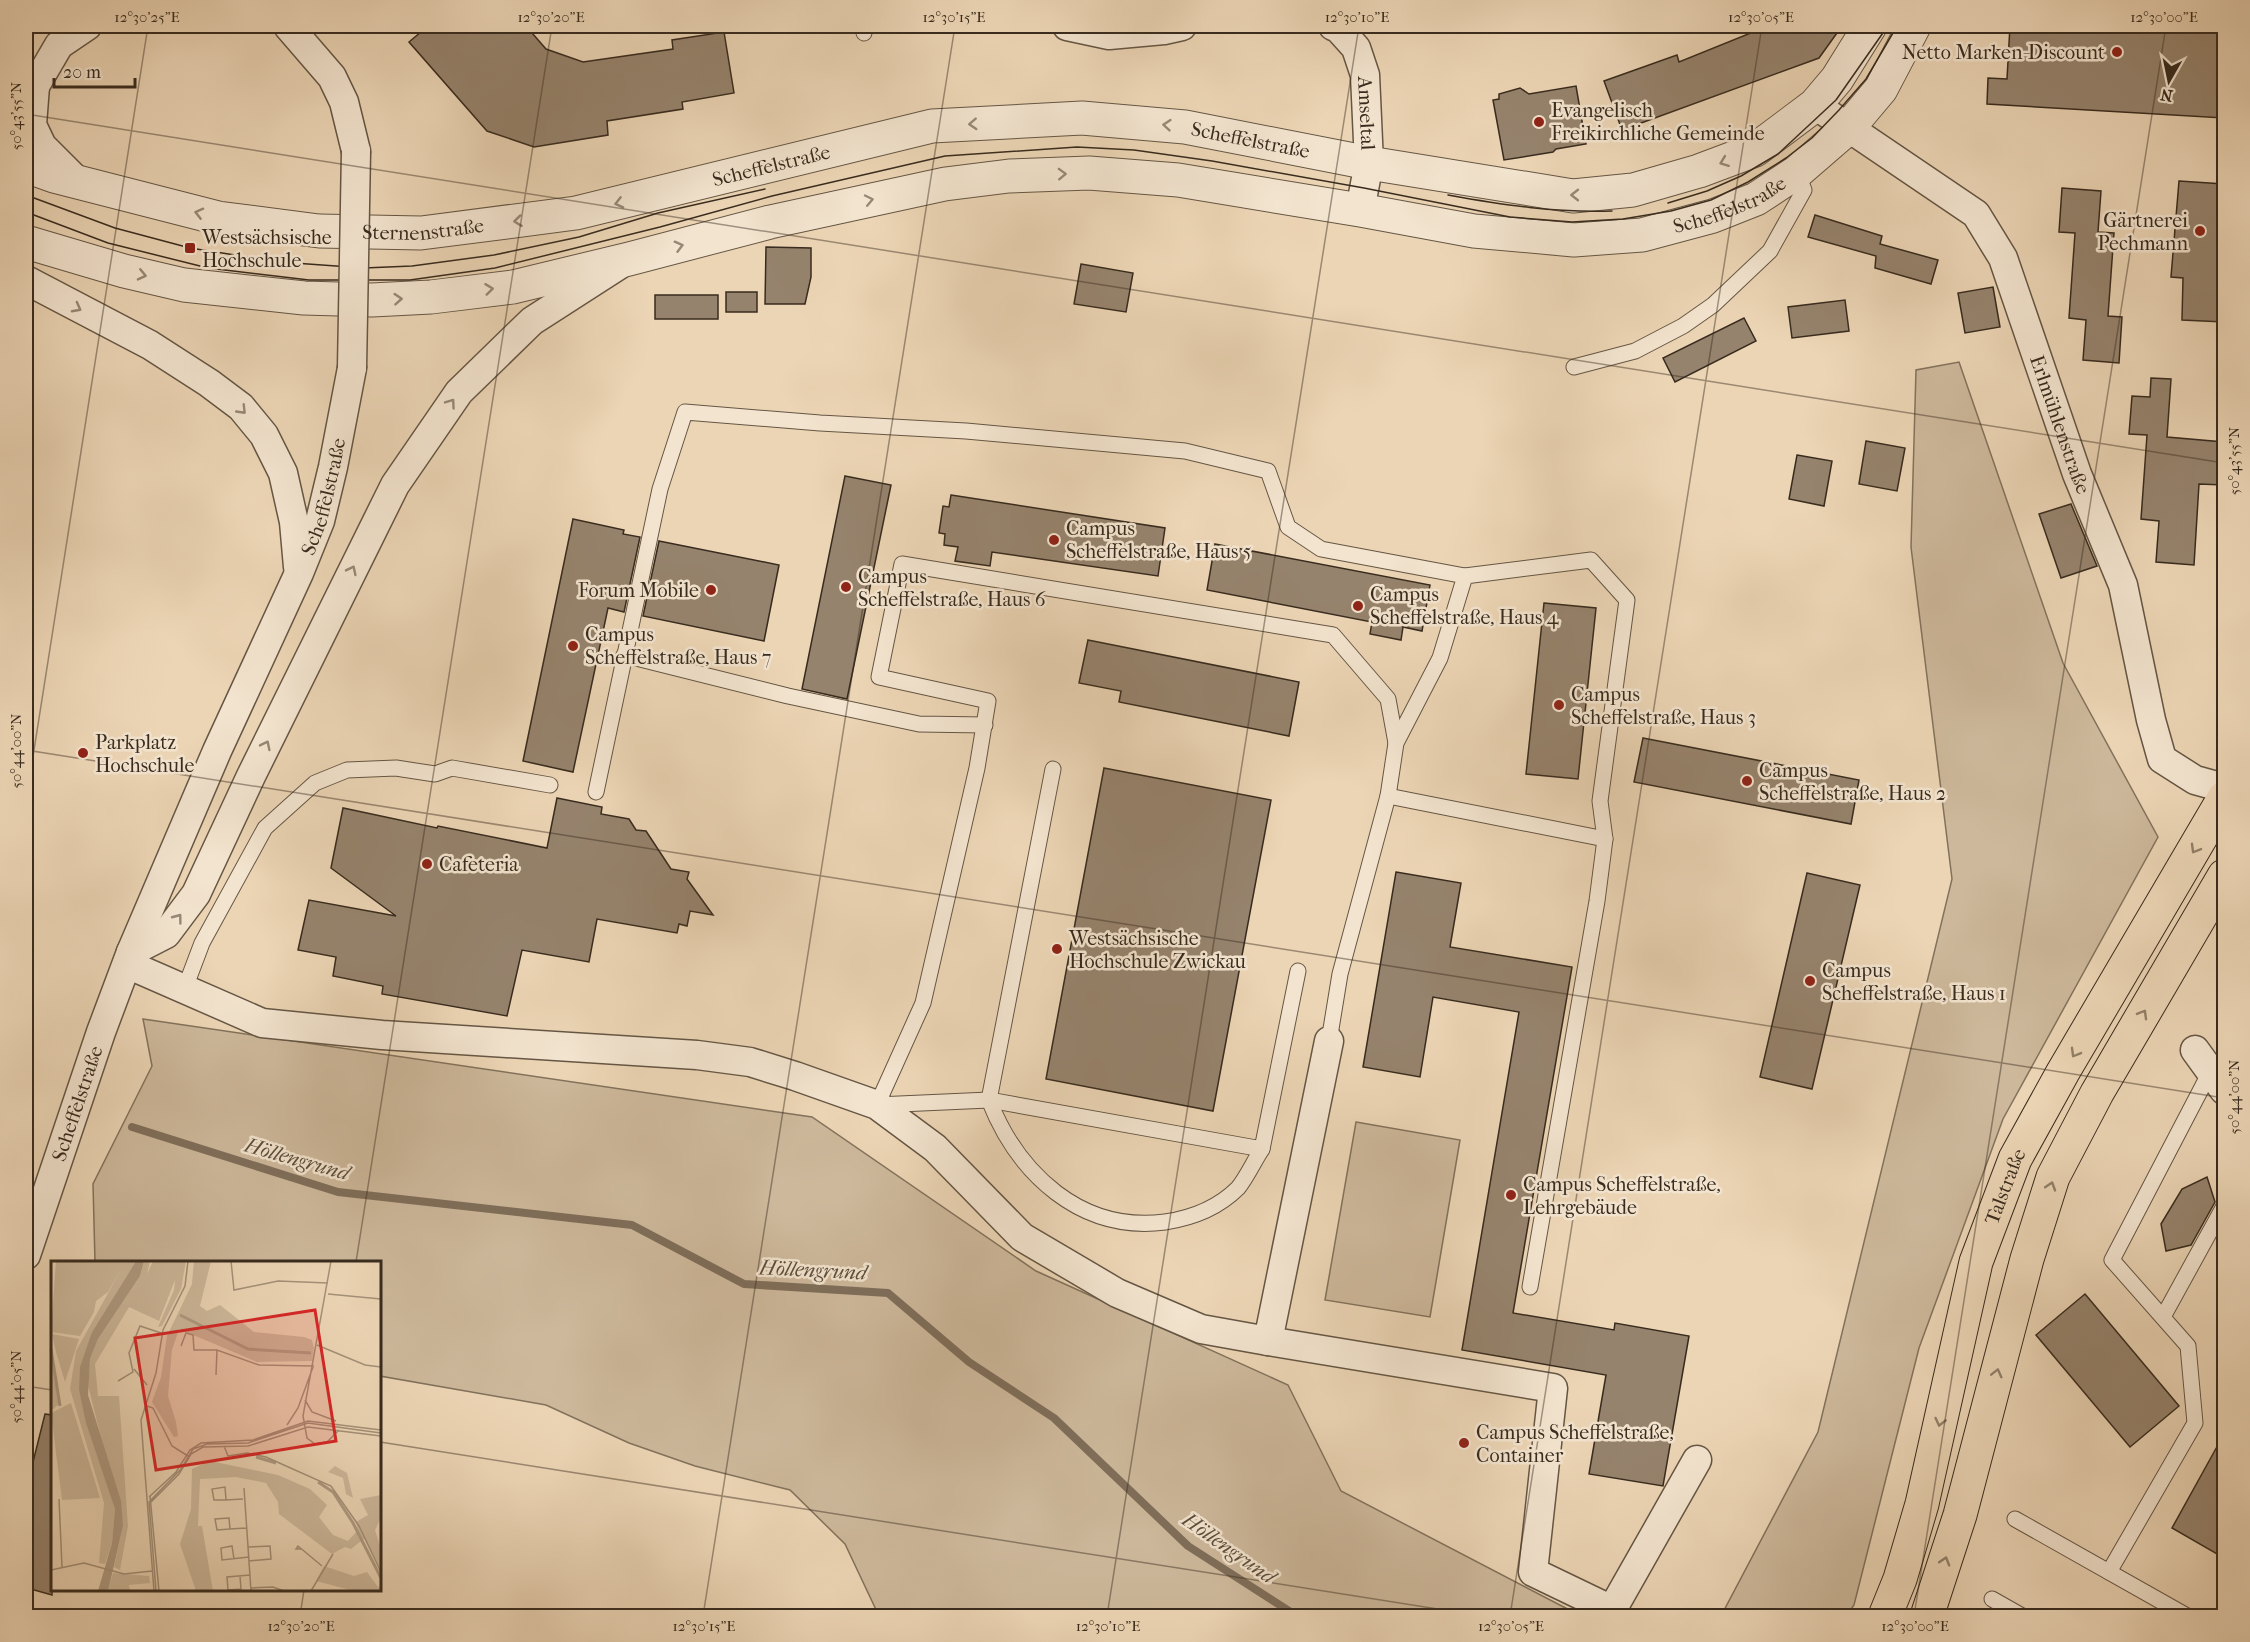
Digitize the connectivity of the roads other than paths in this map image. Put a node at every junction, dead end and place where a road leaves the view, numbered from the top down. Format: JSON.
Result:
{"nodes":[{"id":1,"x":87,"y":26,"type":"edge"},
{"id":2,"x":288,"y":26,"type":"edge"},
{"id":3,"x":1067,"y":26,"type":"edge"},
{"id":4,"x":1182,"y":26,"type":"edge"},
{"id":5,"x":1333,"y":26,"type":"edge"},
{"id":6,"x":1869,"y":26,"type":"edge"},
{"id":7,"x":1914,"y":26,"type":"edge"},
{"id":8,"x":30,"y":92,"type":"edge"},
{"id":9,"x":1815,"y":105,"type":"junction"},
{"id":10,"x":1849,"y":127,"type":"junction"},
{"id":11,"x":1369,"y":163,"type":"junction"},
{"id":12,"x":26,"y":166,"type":"edge"},
{"id":13,"x":1797,"y":172,"type":"junction"},
{"id":14,"x":79,"y":183,"type":"junction"},
{"id":15,"x":1360,"y":210,"type":"junction"},
{"id":16,"x":576,"y":213,"type":"joint"},
{"id":17,"x":26,"y":242,"type":"edge"},
{"id":18,"x":629,"y":259,"type":"junction"},
{"id":19,"x":26,"y":280,"type":"edge"},
{"id":20,"x":1574,"y":367,"type":"dead end"},
{"id":21,"x":298,"y":573,"type":"junction"},
{"id":22,"x":1465,"y":576,"type":"junction"},
{"id":23,"x":624,"y":655,"type":"junction"},
{"id":24,"x":985,"y":725,"type":"junction"},
{"id":25,"x":1396,"y":743,"type":"junction"},
{"id":26,"x":1053,"y":768,"type":"dead end"},
{"id":27,"x":550,"y":785,"type":"dead end"},
{"id":28,"x":2224,"y":788,"type":"edge"},
{"id":29,"x":596,"y":792,"type":"dead end"},
{"id":30,"x":1388,"y":796,"type":"junction"},
{"id":31,"x":2224,"y":798,"type":"edge"},
{"id":32,"x":1605,"y":839,"type":"junction"},
{"id":33,"x":2224,"y":876,"type":"edge"},
{"id":34,"x":129,"y":958,"type":"junction"},
{"id":35,"x":1298,"y":971,"type":"dead end"},
{"id":36,"x":185,"y":988,"type":"junction"},
{"id":37,"x":1329,"y":1041,"type":"joint"},
{"id":38,"x":2210,"y":1071,"type":"edge"},
{"id":39,"x":989,"y":1100,"type":"junction"},
{"id":40,"x":877,"y":1105,"type":"junction"},
{"id":41,"x":1262,"y":1149,"type":"junction"},
{"id":42,"x":33,"y":1201,"type":"edge"},
{"id":43,"x":2224,"y":1206,"type":"edge"},
{"id":44,"x":26,"y":1255,"type":"edge"},
{"id":45,"x":1530,"y":1287,"type":"dead end"},
{"id":46,"x":2163,"y":1317,"type":"junction"},
{"id":47,"x":1269,"y":1341,"type":"junction"},
{"id":48,"x":1697,"y":1460,"type":"dead end"},
{"id":49,"x":2015,"y":1519,"type":"dead end"},
{"id":50,"x":2109,"y":1572,"type":"junction"},
{"id":51,"x":1992,"y":1599,"type":"dead end"},
{"id":52,"x":1885,"y":1617,"type":"edge"},
{"id":53,"x":1927,"y":1617,"type":"edge"},
{"id":54,"x":2022,"y":1617,"type":"edge"},
{"id":55,"x":2187,"y":1617,"type":"edge"}],
"edges":[{"from":1,"to":8,"type":"street"},
{"from":2,"to":21,"type":"street","name":"Scheffelstraße","bridge":true},
{"from":3,"to":4,"type":"street"},
{"from":5,"to":11,"type":"street","name":"Amseltal"},
{"from":6,"to":9,"type":"street","name":"Scheffelstraße"},
{"from":7,"to":10,"type":"street","name":"Scheffelstraße"},
{"from":8,"to":14,"type":"street"},
{"from":9,"to":10,"type":"street","name":"Erlmühlenstraße"},
{"from":9,"to":11,"type":"street","name":"Scheffelstraße","one_way":true},
{"from":10,"to":13,"type":"street","name":"Scheffelstraße"},
{"from":10,"to":28,"type":"street","name":"Erlmühlenstraße"},
{"from":11,"to":15,"type":"street","name":"Amseltal"},
{"from":11,"to":16,"type":"street","name":"Scheffelstraße","one_way":true},
{"from":12,"to":14,"type":"street","name":"Sternenstraße"},
{"from":13,"to":15,"type":"street","name":"Scheffelstraße"},
{"from":13,"to":20,"type":"lane","name":"Scheffelstraße"},
{"from":16,"to":14,"type":"street","name":"Sternenstraße","one_way":true},
{"from":18,"to":15,"type":"street","name":"Scheffelstraße","one_way":true},
{"from":17,"to":18,"type":"street","name":"Scheffelstraße","one_way":true},
{"from":34,"to":18,"type":"street","name":"Scheffelstraße","one_way":true},
{"from":19,"to":21,"type":"street","one_way":true},
{"from":21,"to":34,"type":"street","name":"Scheffelstraße"},
{"from":22,"to":23,"type":"lane"},
{"from":22,"to":25,"type":"lane"},
{"from":22,"to":32,"type":"lane"},
{"from":23,"to":24,"type":"lane"},
{"from":23,"to":29,"type":"lane"},
{"from":24,"to":25,"type":"lane"},
{"from":24,"to":40,"type":"lane"},
{"from":25,"to":30,"type":"lane"},
{"from":26,"to":39,"type":"lane"},
{"from":27,"to":36,"type":"lane"},
{"from":30,"to":32,"type":"lane"},
{"from":30,"to":37,"type":"lane"},
{"from":31,"to":52,"type":"main road","name":"Talstraße","one_way":true},
{"from":32,"to":45,"type":"lane"},
{"from":53,"to":33,"type":"main road","name":"Talstraße","one_way":true},
{"from":34,"to":36,"type":"street"},
{"from":34,"to":42,"type":"street","name":"Scheffelstraße"},
{"from":35,"to":41,"type":"lane"},
{"from":36,"to":40,"type":"street"},
{"from":37,"to":47,"type":"street"},
{"from":38,"to":46,"type":"lane"},
{"from":39,"to":40,"type":"lane"},
{"from":39,"to":41,"type":"lane"},
{"from":39,"to":41,"type":"lane"},
{"from":40,"to":47,"type":"street"},
{"from":42,"to":44,"type":"street","name":"Scheffelstraße"},
{"from":43,"to":46,"type":"lane"},
{"from":46,"to":50,"type":"lane"},
{"from":47,"to":48,"type":"street"},
{"from":49,"to":50,"type":"lane"},
{"from":50,"to":55,"type":"lane"},
{"from":51,"to":54,"type":"lane"}]}
